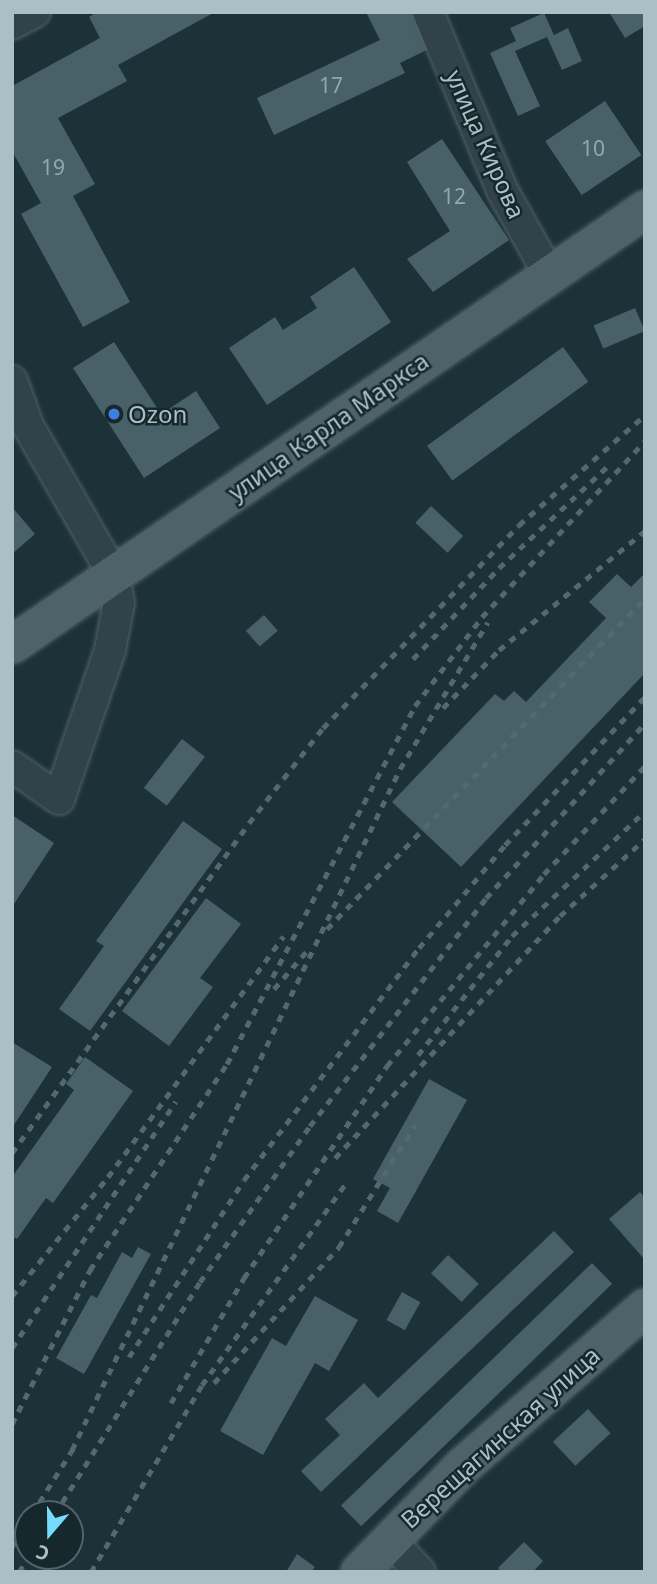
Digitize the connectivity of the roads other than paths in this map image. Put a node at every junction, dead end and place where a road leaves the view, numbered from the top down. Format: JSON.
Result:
{"nodes":[{"id":1,"x":35,"y":12,"type":"edge"},
{"id":2,"x":428,"y":12,"type":"edge"},
{"id":3,"x":12,"y":24,"type":"edge"},
{"id":4,"x":645,"y":209,"type":"edge"},
{"id":5,"x":549,"y":274,"type":"junction"},
{"id":6,"x":12,"y":381,"type":"edge"},
{"id":7,"x":113,"y":574,"type":"junction"},
{"id":8,"x":12,"y":644,"type":"edge"},
{"id":9,"x":12,"y":766,"type":"edge"},
{"id":10,"x":645,"y":1307,"type":"edge"},
{"id":11,"x":389,"y":1539,"type":"junction"},
{"id":12,"x":359,"y":1572,"type":"edge"},
{"id":13,"x":420,"y":1572,"type":"edge"}],
"edges":[{"from":1,"to":3,"type":"street"},
{"from":2,"to":5,"type":"street","name":"улица Кирова"},
{"from":4,"to":5,"type":"main road","name":"улица Карла Маркса"},
{"from":5,"to":7,"type":"main road","name":"улица Карла Маркса"},
{"from":6,"to":7,"type":"street"},
{"from":7,"to":8,"type":"main road","name":"улица Карла Маркса"},
{"from":7,"to":9,"type":"street"},
{"from":10,"to":11,"type":"main road","name":"Верещагинская улица"},
{"from":11,"to":12,"type":"main road","name":"Верещагинская улица"},
{"from":11,"to":13,"type":"street"}]}
